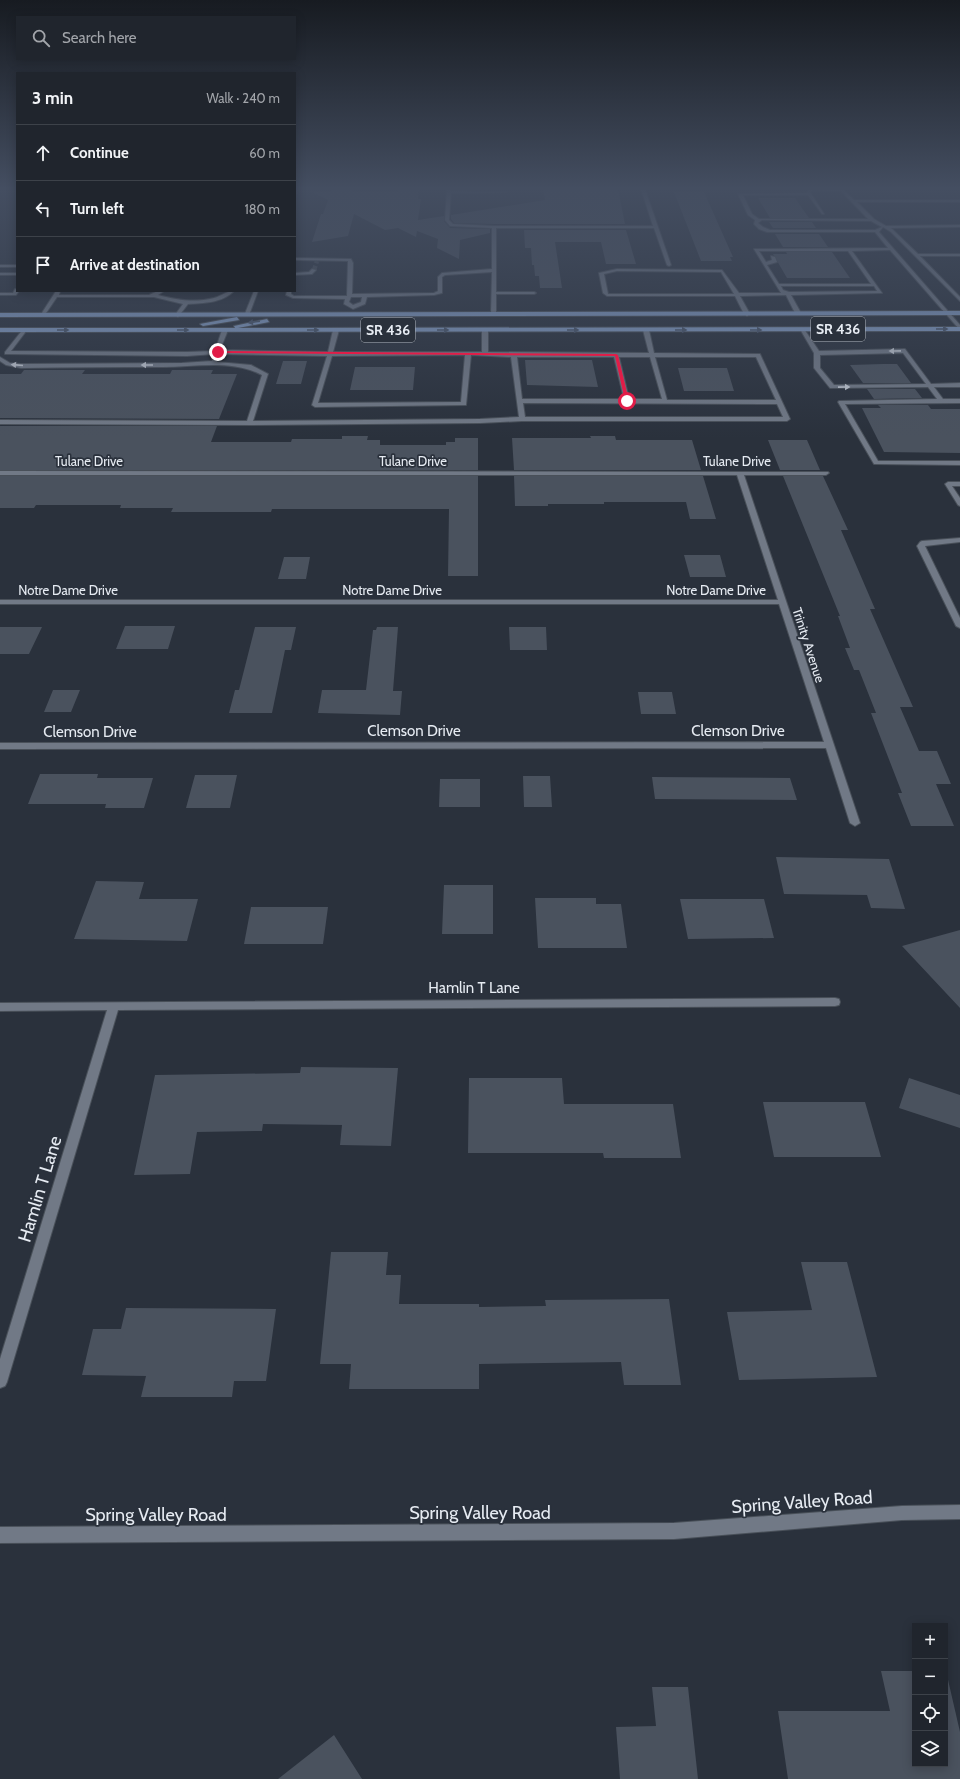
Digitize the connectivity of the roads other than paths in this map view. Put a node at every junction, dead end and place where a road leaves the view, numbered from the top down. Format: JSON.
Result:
{"nodes":[{"id":1,"x":311,"y":272,"type":"edge"},
{"id":2,"x":350,"y":272,"type":"edge"},
{"id":3,"x":469,"y":272,"type":"edge"},
{"id":4,"x":494,"y":272,"type":"edge"},
{"id":5,"x":606,"y":272,"type":"edge"},
{"id":6,"x":723,"y":272,"type":"edge"},
{"id":7,"x":770,"y":272,"type":"edge"},
{"id":8,"x":866,"y":272,"type":"edge"},
{"id":9,"x":912,"y":272,"type":"edge"},
{"id":10,"x":933,"y":272,"type":"edge"},
{"id":11,"x":0,"y":274,"type":"edge"},
{"id":12,"x":16,"y":274,"type":"edge"},
{"id":13,"x":296,"y":274,"type":"edge"},
{"id":14,"x":778,"y":285,"type":"junction"},
{"id":15,"x":875,"y":285,"type":"junction"},
{"id":16,"x":16,"y":291,"type":"edge"},
{"id":17,"x":58,"y":292,"type":"edge"},
{"id":18,"x":140,"y":292,"type":"edge"},
{"id":19,"x":160,"y":292,"type":"edge"},
{"id":20,"x":231,"y":292,"type":"edge"},
{"id":21,"x":256,"y":292,"type":"edge"},
{"id":22,"x":290,"y":292,"type":"edge"},
{"id":23,"x":494,"y":293,"type":"junction"},
{"id":24,"x":534,"y":293,"type":"dead end"},
{"id":25,"x":0,"y":294,"type":"edge"},
{"id":26,"x":788,"y":294,"type":"junction"},
{"id":27,"x":737,"y":295,"type":"junction"},
{"id":28,"x":55,"y":296,"type":"junction"},
{"id":29,"x":153,"y":296,"type":"junction"},
{"id":30,"x":365,"y":296,"type":"junction"},
{"id":31,"x":348,"y":297,"type":"junction"},
{"id":32,"x":960,"y":300,"type":"edge"},
{"id":33,"x":186,"y":303,"type":"junction"},
{"id":34,"x":353,"y":307,"type":"junction"},
{"id":35,"x":960,"y":312,"type":"edge"},
{"id":36,"x":798,"y":313,"type":"junction"},
{"id":37,"x":947,"y":313,"type":"junction"},
{"id":38,"x":747,"y":314,"type":"junction"},
{"id":39,"x":0,"y":315,"type":"edge"},
{"id":40,"x":42,"y":315,"type":"junction"},
{"id":41,"x":178,"y":315,"type":"junction"},
{"id":42,"x":246,"y":315,"type":"junction"},
{"id":43,"x":351,"y":315,"type":"junction"},
{"id":44,"x":405,"y":315,"type":"junction"},
{"id":45,"x":494,"y":315,"type":"junction"},
{"id":46,"x":960,"y":328,"type":"edge"},
{"id":47,"x":0,"y":330,"type":"edge"},
{"id":48,"x":24,"y":330,"type":"junction"},
{"id":49,"x":130,"y":330,"type":"junction"},
{"id":50,"x":225,"y":330,"type":"junction"},
{"id":51,"x":336,"y":330,"type":"junction"},
{"id":52,"x":485,"y":330,"type":"junction"},
{"id":53,"x":646,"y":330,"type":"junction"},
{"id":54,"x":802,"y":330,"type":"junction"},
{"id":55,"x":218,"y":352,"type":"junction"},
{"id":56,"x":0,"y":353,"type":"edge"},
{"id":57,"x":7,"y":353,"type":"junction"},
{"id":58,"x":817,"y":353,"type":"junction"},
{"id":59,"x":330,"y":354,"type":"junction"},
{"id":60,"x":468,"y":354,"type":"junction"},
{"id":61,"x":484,"y":354,"type":"junction"},
{"id":62,"x":514,"y":354,"type":"junction"},
{"id":63,"x":616,"y":355,"type":"junction"},
{"id":64,"x":652,"y":355,"type":"junction"},
{"id":65,"x":0,"y":358,"type":"edge"},
{"id":66,"x":214,"y":362,"type":"junction"},
{"id":67,"x":932,"y":385,"type":"junction"},
{"id":68,"x":960,"y":385,"type":"edge"},
{"id":69,"x":520,"y":401,"type":"junction"},
{"id":70,"x":627,"y":401,"type":"junction"},
{"id":71,"x":941,"y":401,"type":"junction"},
{"id":72,"x":960,"y":401,"type":"edge"},
{"id":73,"x":666,"y":402,"type":"junction"},
{"id":74,"x":779,"y":402,"type":"junction"},
{"id":75,"x":522,"y":419,"type":"junction"},
{"id":76,"x":0,"y":422,"type":"edge"},
{"id":77,"x":249,"y":423,"type":"junction"},
{"id":78,"x":960,"y":463,"type":"edge"},
{"id":79,"x":0,"y":473,"type":"edge"},
{"id":80,"x":740,"y":473,"type":"junction"},
{"id":81,"x":826,"y":473,"type":"dead end"},
{"id":82,"x":960,"y":484,"type":"edge"},
{"id":83,"x":960,"y":504,"type":"edge"},
{"id":84,"x":960,"y":540,"type":"edge"},
{"id":85,"x":0,"y":602,"type":"edge"},
{"id":86,"x":783,"y":602,"type":"junction"},
{"id":87,"x":960,"y":626,"type":"edge"},
{"id":88,"x":829,"y":745,"type":"junction"},
{"id":89,"x":0,"y":746,"type":"edge"},
{"id":90,"x":855,"y":824,"type":"dead end"},
{"id":91,"x":835,"y":1002,"type":"dead end"},
{"id":92,"x":114,"y":1006,"type":"junction"},
{"id":93,"x":0,"y":1007,"type":"edge"},
{"id":94,"x":0,"y":1382,"type":"edge"},
{"id":95,"x":960,"y":1512,"type":"edge"},
{"id":96,"x":0,"y":1535,"type":"edge"}],
"edges":[{"from":1,"to":13,"type":"street"},
{"from":2,"to":31,"type":"street"},
{"from":3,"to":30,"type":"street"},
{"from":4,"to":23,"type":"street"},
{"from":5,"to":27,"type":"street"},
{"from":6,"to":27,"type":"street"},
{"from":7,"to":14,"type":"street"},
{"from":8,"to":15,"type":"street"},
{"from":9,"to":37,"type":"street"},
{"from":10,"to":32,"type":"street"},
{"from":11,"to":12,"type":"street"},
{"from":14,"to":15,"type":"street"},
{"from":14,"to":26,"type":"street"},
{"from":15,"to":26,"type":"street"},
{"from":16,"to":25,"type":"street"},
{"from":17,"to":28,"type":"street"},
{"from":18,"to":29,"type":"street"},
{"from":19,"to":29,"type":"street"},
{"from":20,"to":33,"type":"street"},
{"from":21,"to":42,"type":"street"},
{"from":22,"to":31,"type":"street"},
{"from":23,"to":24,"type":"street"},
{"from":23,"to":45,"type":"street"},
{"from":26,"to":27,"type":"street"},
{"from":26,"to":36,"type":"street"},
{"from":27,"to":38,"type":"street"},
{"from":28,"to":29,"type":"street"},
{"from":28,"to":40,"type":"street"},
{"from":29,"to":33,"type":"street"},
{"from":30,"to":31,"type":"street"},
{"from":30,"to":34,"type":"street"},
{"from":31,"to":34,"type":"street"},
{"from":33,"to":41,"type":"street"},
{"from":34,"to":43,"type":"street"},
{"from":35,"to":37,"type":"main road","number":"SR 436"},
{"from":36,"to":37,"type":"main road","number":"SR 436"},
{"from":36,"to":38,"type":"main road","number":"SR 436"},
{"from":37,"to":46,"type":"street"},
{"from":38,"to":45,"type":"main road","number":"SR 436"},
{"from":39,"to":40,"type":"main road","number":"SR 436"},
{"from":40,"to":41,"type":"main road","number":"SR 436"},
{"from":41,"to":42,"type":"main road","number":"SR 436"},
{"from":42,"to":43,"type":"main road","number":"SR 436"},
{"from":42,"to":49,"type":"main road"},
{"from":43,"to":44,"type":"main road","number":"SR 436"},
{"from":44,"to":45,"type":"main road","number":"SR 436"},
{"from":44,"to":50,"type":"main road","one_way":true},
{"from":54,"to":46,"type":"main road","number":"SR 436","one_way":true},
{"from":47,"to":48,"type":"main road","number":"SR 436"},
{"from":48,"to":49,"type":"main road","number":"SR 436","one_way":true},
{"from":48,"to":57,"type":"street"},
{"from":49,"to":50,"type":"main road","number":"SR 436","one_way":true},
{"from":50,"to":51,"type":"main road","number":"SR 436","one_way":true},
{"from":50,"to":55,"type":"street"},
{"from":51,"to":52,"type":"main road","number":"SR 436","one_way":true},
{"from":51,"to":59,"type":"street"},
{"from":52,"to":53,"type":"main road","number":"SR 436","one_way":true},
{"from":52,"to":61,"type":"street"},
{"from":53,"to":54,"type":"main road","number":"SR 436","one_way":true},
{"from":53,"to":64,"type":"street"},
{"from":54,"to":58,"type":"street"},
{"from":55,"to":57,"type":"street"},
{"from":55,"to":59,"type":"street"},
{"from":55,"to":66,"type":"street"},
{"from":56,"to":57,"type":"street"},
{"from":67,"to":58,"type":"street","one_way":true},
{"from":58,"to":67,"type":"street","one_way":true},
{"from":59,"to":60,"type":"street"},
{"from":59,"to":60,"type":"street"},
{"from":60,"to":61,"type":"street"},
{"from":61,"to":62,"type":"street"},
{"from":62,"to":63,"type":"street"},
{"from":62,"to":69,"type":"street"},
{"from":63,"to":64,"type":"street"},
{"from":63,"to":70,"type":"street"},
{"from":64,"to":73,"type":"street"},
{"from":64,"to":74,"type":"street"},
{"from":66,"to":65,"type":"street","one_way":true},
{"from":66,"to":77,"type":"street"},
{"from":67,"to":68,"type":"street"},
{"from":67,"to":71,"type":"street"},
{"from":69,"to":70,"type":"street"},
{"from":69,"to":75,"type":"street"},
{"from":70,"to":73,"type":"street"},
{"from":71,"to":72,"type":"street"},
{"from":71,"to":78,"type":"street"},
{"from":73,"to":74,"type":"street"},
{"from":74,"to":75,"type":"street"},
{"from":75,"to":77,"type":"street"},
{"from":76,"to":77,"type":"street"},
{"from":79,"to":80,"type":"street","name":"Tulane Drive"},
{"from":80,"to":81,"type":"street","name":"Tulane Drive"},
{"from":80,"to":86,"type":"street","name":"Trinity Avenue"},
{"from":82,"to":83,"type":"street"},
{"from":84,"to":87,"type":"street"},
{"from":85,"to":86,"type":"street","name":"Notre Dame Drive"},
{"from":86,"to":88,"type":"street","name":"Trinity Avenue"},
{"from":88,"to":89,"type":"street","name":"Clemson Drive"},
{"from":88,"to":90,"type":"street","name":"Trinity Avenue"},
{"from":91,"to":92,"type":"street","name":"Hamlin T Lane"},
{"from":92,"to":93,"type":"street","name":"Hamlin T Lane"},
{"from":92,"to":94,"type":"street","name":"Hamlin T Lane"},
{"from":95,"to":96,"type":"street","name":"Spring Valley Road"}]}
